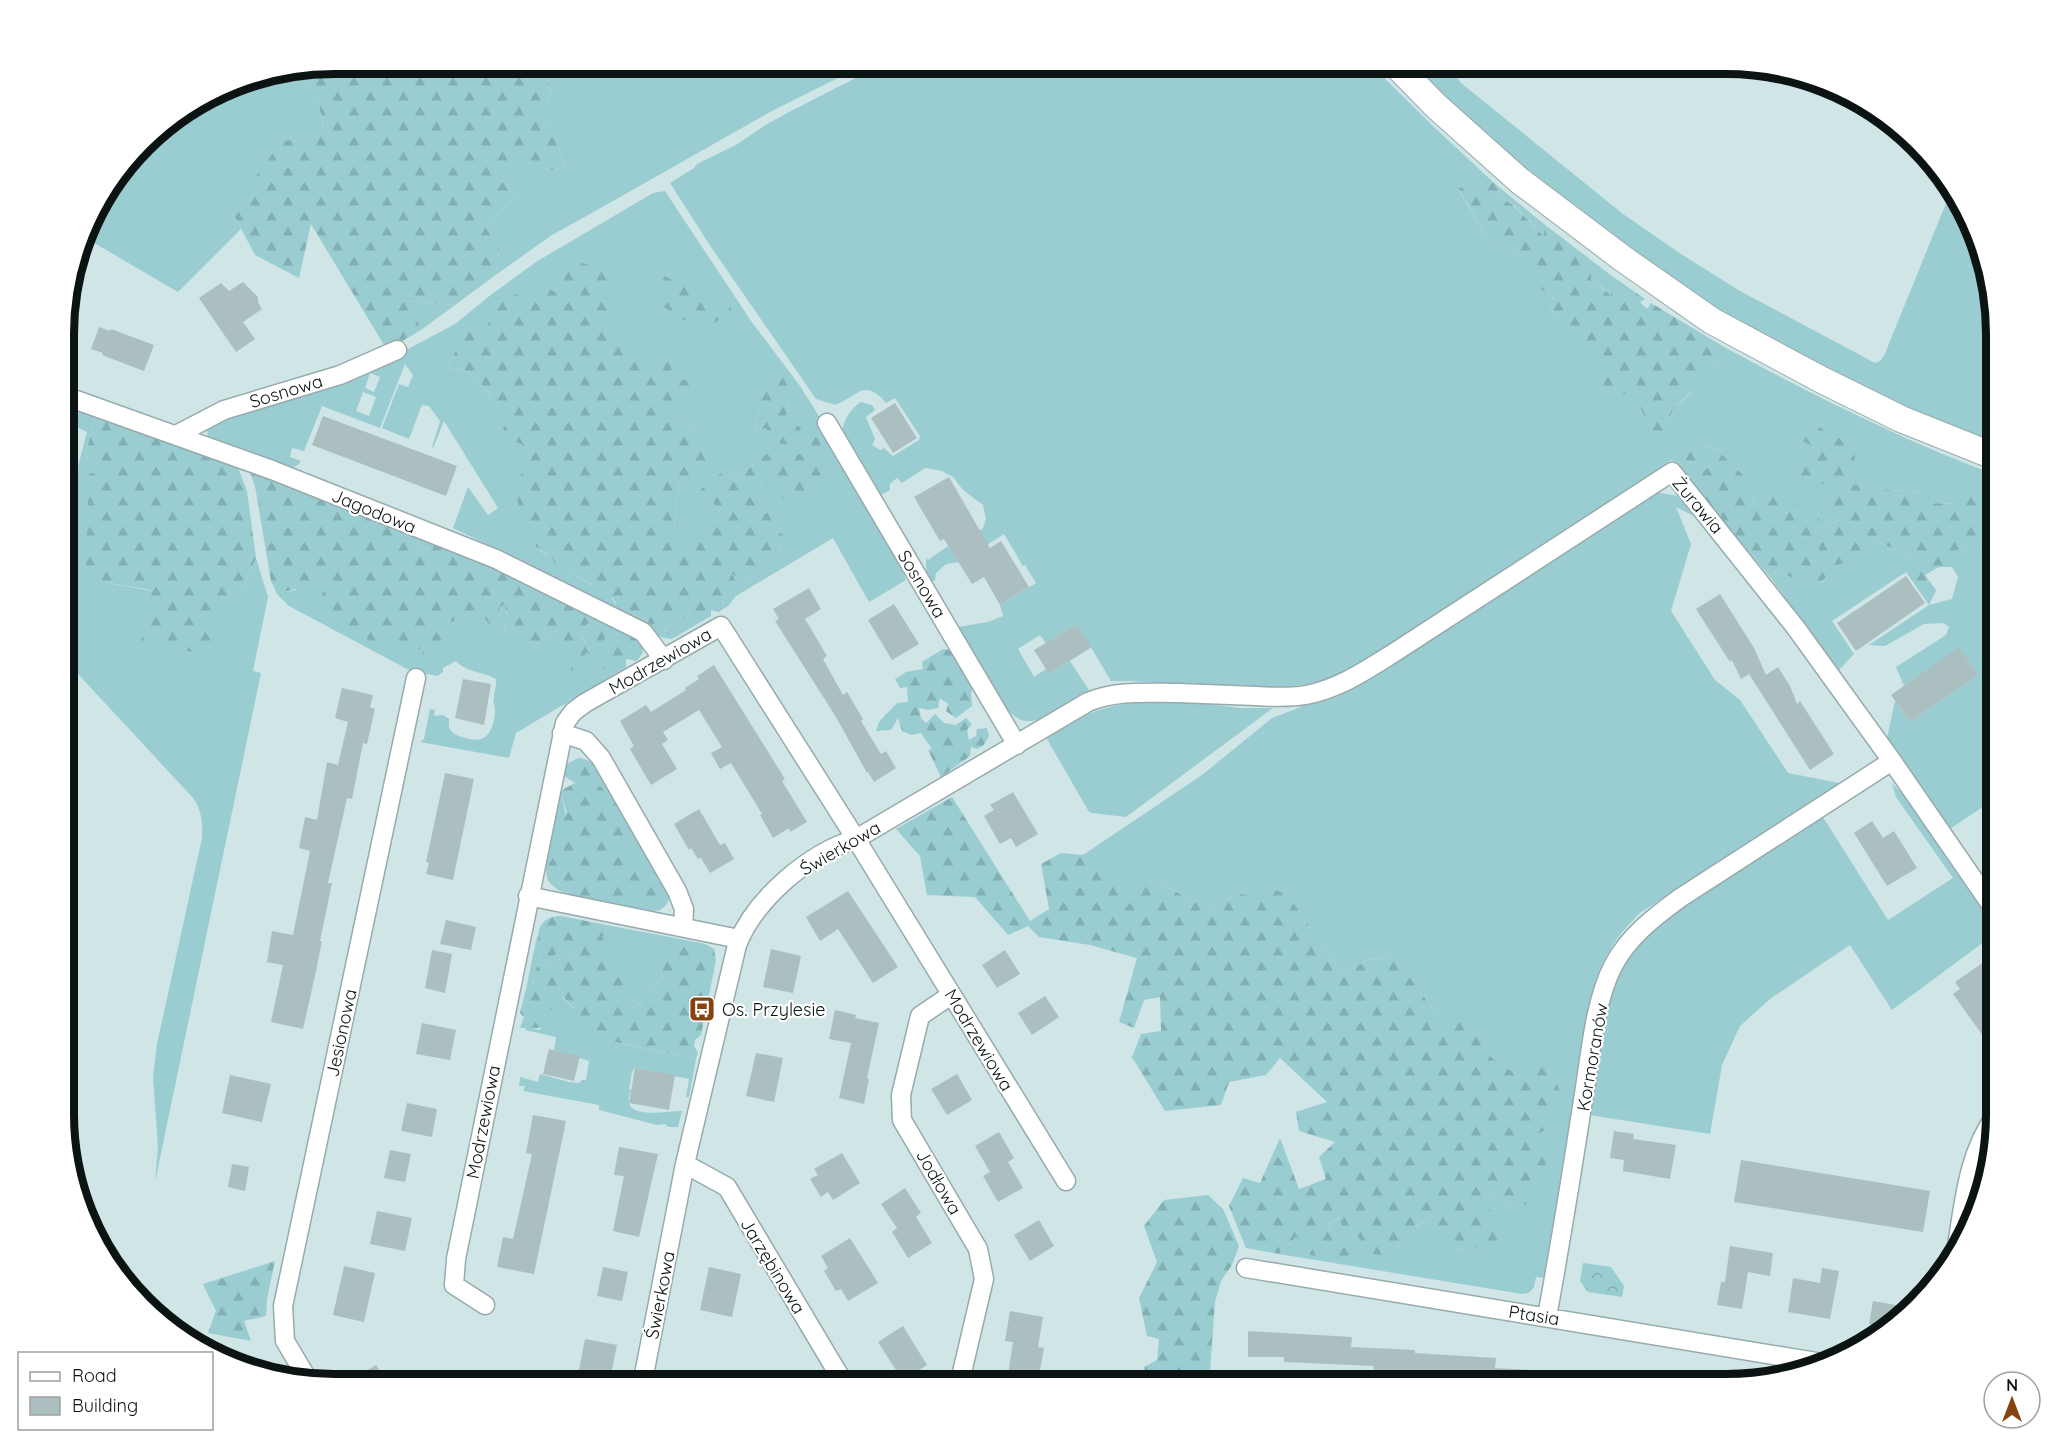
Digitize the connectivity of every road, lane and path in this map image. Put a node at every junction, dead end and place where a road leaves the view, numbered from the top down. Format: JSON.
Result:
{"nodes":[{"id":1,"x":1405,"y":74,"type":"edge"},
{"id":2,"x":397,"y":350,"type":"dead end"},
{"id":3,"x":74,"y":399,"type":"edge"},
{"id":4,"x":827,"y":423,"type":"dead end"},
{"id":5,"x":176,"y":435,"type":"junction"},
{"id":6,"x":1986,"y":453,"type":"edge"},
{"id":7,"x":664,"y":660,"type":"junction"},
{"id":8,"x":416,"y":678,"type":"dead end"},
{"id":9,"x":1272,"y":697,"type":"joint"},
{"id":10,"x":562,"y":733,"type":"junction"},
{"id":11,"x":1017,"y":744,"type":"junction"},
{"id":12,"x":1892,"y":761,"type":"junction"},
{"id":13,"x":856,"y":839,"type":"junction"},
{"id":14,"x":528,"y":896,"type":"junction"},
{"id":15,"x":1986,"y":897,"type":"edge"},
{"id":16,"x":683,"y":927,"type":"junction"},
{"id":17,"x":739,"y":939,"type":"junction"},
{"id":18,"x":951,"y":995,"type":"junction"},
{"id":19,"x":1986,"y":1130,"type":"edge"},
{"id":20,"x":686,"y":1164,"type":"junction"},
{"id":21,"x":1066,"y":1181,"type":"dead end"},
{"id":22,"x":1960,"y":1229,"type":"edge"},
{"id":23,"x":1246,"y":1268,"type":"dead end"},
{"id":24,"x":485,"y":1305,"type":"dead end"},
{"id":25,"x":1547,"y":1317,"type":"junction"},
{"id":26,"x":1810,"y":1361,"type":"edge"},
{"id":27,"x":304,"y":1372,"type":"edge"},
{"id":28,"x":644,"y":1374,"type":"edge"},
{"id":29,"x":838,"y":1374,"type":"edge"},
{"id":30,"x":962,"y":1374,"type":"edge"}],
"edges":[{"from":1,"to":6,"type":"main road"},
{"from":2,"to":5,"type":"street","name":"Sosnowa"},
{"from":3,"to":5,"type":"street","name":"Jagodowa"},
{"from":4,"to":11,"type":"street","name":"Sosnowa"},
{"from":5,"to":7,"type":"street","name":"Jagodowa"},
{"from":7,"to":10,"type":"street","name":"Modrzewiowa"},
{"from":7,"to":13,"type":"street","name":"Modrzewiowa"},
{"from":8,"to":27,"type":"street","name":"Jesionowa"},
{"from":9,"to":11,"type":"street","name":"Świerkowa"},
{"from":9,"to":12,"type":"street","name":"Żurawia"},
{"from":10,"to":14,"type":"street","name":"Modrzewiowa"},
{"from":10,"to":16,"type":"street"},
{"from":11,"to":13,"type":"street","name":"Świerkowa"},
{"from":12,"to":15,"type":"street","name":"Żurawia"},
{"from":12,"to":25,"type":"street","name":"Kormoranów"},
{"from":13,"to":17,"type":"street","name":"Świerkowa"},
{"from":13,"to":18,"type":"street","name":"Modrzewiowa"},
{"from":14,"to":16,"type":"street"},
{"from":14,"to":24,"type":"street","name":"Modrzewiowa"},
{"from":16,"to":17,"type":"street"},
{"from":17,"to":20,"type":"street","name":"Świerkowa"},
{"from":18,"to":21,"type":"street","name":"Modrzewiowa"},
{"from":18,"to":30,"type":"street","name":"Jodłowa"},
{"from":19,"to":22,"type":"street"},
{"from":20,"to":28,"type":"street","name":"Świerkowa"},
{"from":20,"to":29,"type":"street","name":"Jarzębinowa"},
{"from":23,"to":25,"type":"street","name":"Ptasia"},
{"from":25,"to":26,"type":"street","name":"Ptasia"}]}
